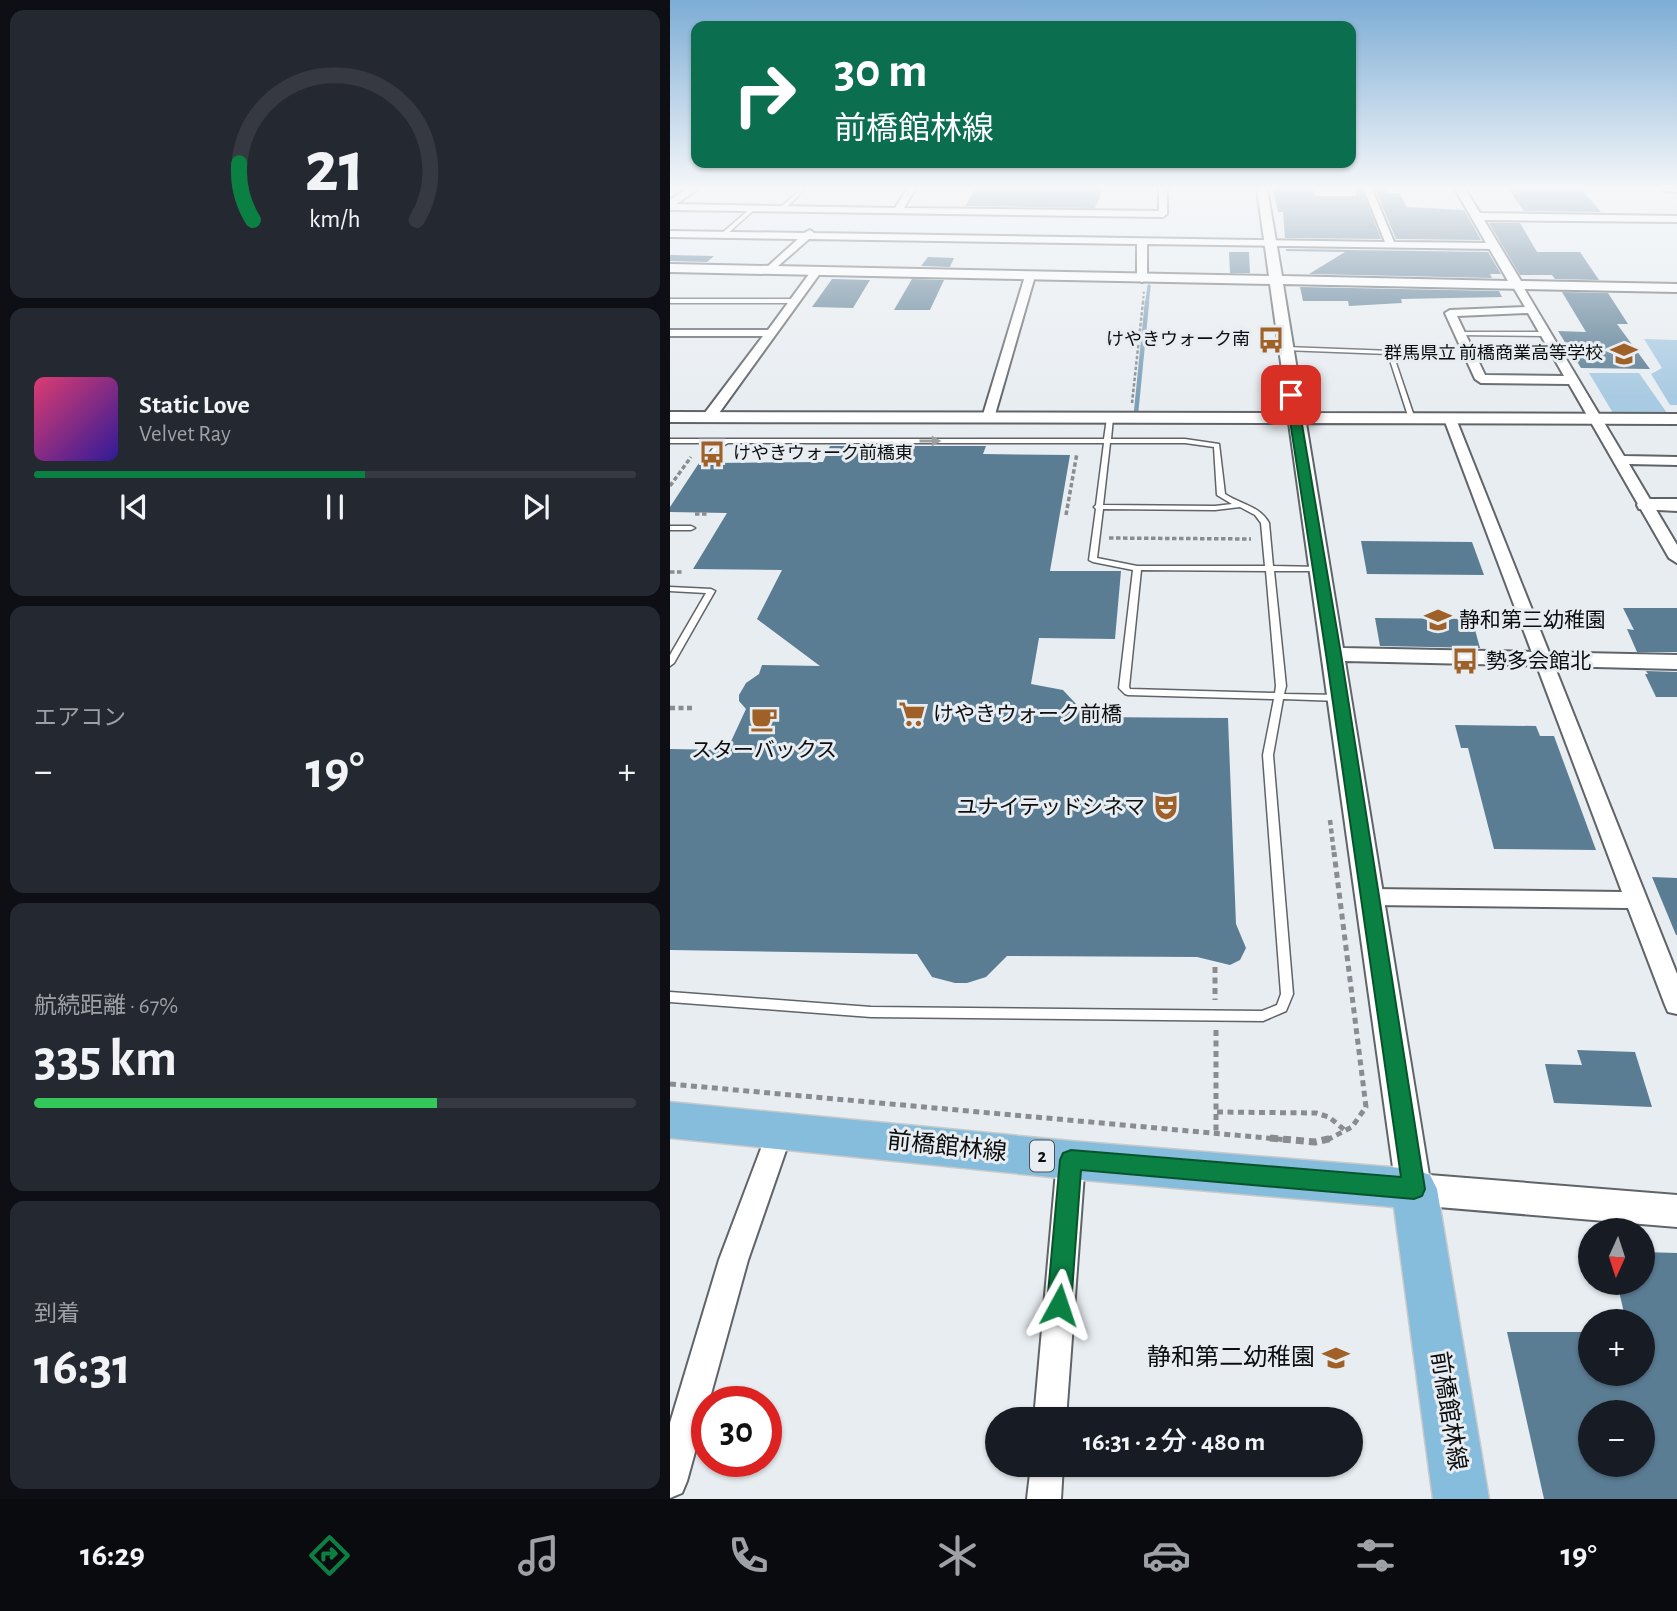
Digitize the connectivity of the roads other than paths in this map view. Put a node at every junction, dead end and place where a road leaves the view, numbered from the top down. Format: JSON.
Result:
{"nodes":[{"id":1,"x":782,"y":259,"type":"edge"},
{"id":2,"x":1142,"y":259,"type":"edge"},
{"id":3,"x":1273,"y":259,"type":"edge"},
{"id":4,"x":1502,"y":259,"type":"edge"},
{"id":5,"x":670,"y":268,"type":"edge"},
{"id":6,"x":770,"y":270,"type":"junction"},
{"id":7,"x":816,"y":271,"type":"junction"},
{"id":8,"x":1030,"y":276,"type":"junction"},
{"id":9,"x":1275,"y":281,"type":"junction"},
{"id":10,"x":1143,"y":282,"type":"junction"},
{"id":11,"x":1516,"y":285,"type":"junction"},
{"id":12,"x":1677,"y":289,"type":"edge"},
{"id":13,"x":670,"y":301,"type":"edge"},
{"id":14,"x":794,"y":301,"type":"junction"},
{"id":15,"x":1530,"y":310,"type":"junction"},
{"id":16,"x":670,"y":333,"type":"edge"},
{"id":17,"x":769,"y":333,"type":"junction"},
{"id":18,"x":1459,"y":333,"type":"junction"},
{"id":19,"x":1546,"y":334,"type":"junction"},
{"id":20,"x":1286,"y":349,"type":"junction"},
{"id":21,"x":1573,"y":380,"type":"junction"},
{"id":22,"x":670,"y":417,"type":"edge"},
{"id":23,"x":708,"y":417,"type":"junction"},
{"id":24,"x":988,"y":418,"type":"junction"},
{"id":25,"x":1110,"y":418,"type":"junction"},
{"id":26,"x":1294,"y":418,"type":"junction"},
{"id":27,"x":1412,"y":419,"type":"junction"},
{"id":28,"x":1450,"y":419,"type":"junction"},
{"id":29,"x":1595,"y":419,"type":"junction"},
{"id":30,"x":1677,"y":419,"type":"edge"},
{"id":31,"x":726,"y":441,"type":"junction"},
{"id":32,"x":1107,"y":442,"type":"junction"},
{"id":33,"x":670,"y":443,"type":"edge"},
{"id":34,"x":1619,"y":460,"type":"junction"},
{"id":35,"x":1677,"y":461,"type":"edge"},
{"id":36,"x":705,"y":463,"type":"dead end"},
{"id":37,"x":1240,"y":505,"type":"junction"},
{"id":38,"x":1645,"y":505,"type":"junction"},
{"id":39,"x":1677,"y":505,"type":"edge"},
{"id":40,"x":1098,"y":507,"type":"junction"},
{"id":41,"x":670,"y":528,"type":"edge"},
{"id":42,"x":691,"y":528,"type":"dead end"},
{"id":43,"x":1677,"y":558,"type":"edge"},
{"id":44,"x":1137,"y":568,"type":"junction"},
{"id":45,"x":1270,"y":568,"type":"junction"},
{"id":46,"x":1320,"y":569,"type":"junction"},
{"id":47,"x":670,"y":589,"type":"edge"},
{"id":48,"x":1334,"y":654,"type":"junction"},
{"id":49,"x":1542,"y":659,"type":"junction"},
{"id":50,"x":1677,"y":662,"type":"edge"},
{"id":51,"x":670,"y":663,"type":"edge"},
{"id":52,"x":1279,"y":696,"type":"junction"},
{"id":53,"x":1340,"y":698,"type":"junction"},
{"id":54,"x":1370,"y":898,"type":"junction"},
{"id":55,"x":1636,"y":900,"type":"junction"},
{"id":56,"x":672,"y":1000,"type":"edge"},
{"id":57,"x":1677,"y":1004,"type":"edge"},
{"id":58,"x":670,"y":1120,"type":"edge"},
{"id":59,"x":780,"y":1130,"type":"junction"},
{"id":60,"x":1071,"y":1160,"type":"junction"},
{"id":61,"x":1414,"y":1189,"type":"junction"},
{"id":62,"x":1677,"y":1211,"type":"edge"},
{"id":63,"x":1051,"y":1407,"type":"edge"},
{"id":64,"x":1046,"y":1477,"type":"edge"},
{"id":65,"x":670,"y":1480,"type":"edge"},
{"id":66,"x":1044,"y":1499,"type":"edge"},
{"id":67,"x":1461,"y":1499,"type":"edge"}],
"edges":[{"from":1,"to":6,"type":"street"},
{"from":2,"to":10,"type":"street"},
{"from":3,"to":9,"type":"street"},
{"from":4,"to":11,"type":"street"},
{"from":5,"to":6,"type":"street"},
{"from":6,"to":7,"type":"street"},
{"from":7,"to":8,"type":"street"},
{"from":7,"to":14,"type":"street"},
{"from":8,"to":10,"type":"street"},
{"from":8,"to":24,"type":"street"},
{"from":9,"to":10,"type":"street"},
{"from":9,"to":11,"type":"street"},
{"from":9,"to":20,"type":"street"},
{"from":11,"to":12,"type":"street"},
{"from":11,"to":15,"type":"street"},
{"from":13,"to":14,"type":"lane"},
{"from":14,"to":17,"type":"street"},
{"from":15,"to":18,"type":"street"},
{"from":15,"to":19,"type":"street"},
{"from":16,"to":17,"type":"street"},
{"from":17,"to":23,"type":"street"},
{"from":18,"to":19,"type":"lane"},
{"from":18,"to":21,"type":"street"},
{"from":19,"to":21,"type":"street"},
{"from":20,"to":26,"type":"street"},
{"from":20,"to":27,"type":"lane"},
{"from":21,"to":29,"type":"street"},
{"from":22,"to":23,"type":"street"},
{"from":23,"to":24,"type":"street"},
{"from":24,"to":25,"type":"street"},
{"from":25,"to":26,"type":"street"},
{"from":25,"to":32,"type":"lane"},
{"from":26,"to":27,"type":"street"},
{"from":26,"to":46,"type":"street"},
{"from":27,"to":28,"type":"street"},
{"from":28,"to":29,"type":"street"},
{"from":28,"to":49,"type":"street"},
{"from":29,"to":30,"type":"street"},
{"from":29,"to":34,"type":"street"},
{"from":31,"to":32,"type":"lane","one_way":true},
{"from":31,"to":33,"type":"lane"},
{"from":31,"to":36,"type":"lane"},
{"from":32,"to":37,"type":"lane"},
{"from":32,"to":40,"type":"lane"},
{"from":34,"to":35,"type":"street"},
{"from":34,"to":38,"type":"street"},
{"from":37,"to":40,"type":"lane"},
{"from":37,"to":45,"type":"lane"},
{"from":38,"to":39,"type":"street"},
{"from":38,"to":43,"type":"street"},
{"from":40,"to":44,"type":"lane"},
{"from":41,"to":42,"type":"lane"},
{"from":44,"to":45,"type":"lane"},
{"from":44,"to":52,"type":"lane"},
{"from":45,"to":46,"type":"lane"},
{"from":45,"to":52,"type":"lane"},
{"from":46,"to":48,"type":"street"},
{"from":47,"to":51,"type":"lane"},
{"from":48,"to":49,"type":"street"},
{"from":48,"to":53,"type":"street"},
{"from":49,"to":50,"type":"street"},
{"from":49,"to":55,"type":"street"},
{"from":52,"to":53,"type":"lane"},
{"from":52,"to":56,"type":"lane"},
{"from":53,"to":54,"type":"street"},
{"from":54,"to":55,"type":"street"},
{"from":54,"to":61,"type":"street"},
{"from":55,"to":57,"type":"street"},
{"from":58,"to":59,"type":"main road","name":"前橋館林線","number":"2"},
{"from":59,"to":60,"type":"main road","name":"前橋館林線","number":"2"},
{"from":59,"to":65,"type":"street"},
{"from":60,"to":61,"type":"main road","name":"前橋館林線","number":"2"},
{"from":60,"to":63,"type":"street"},
{"from":61,"to":62,"type":"street"},
{"from":61,"to":67,"type":"main road","name":"前橋館林線"},
{"from":64,"to":66,"type":"street"}]}
